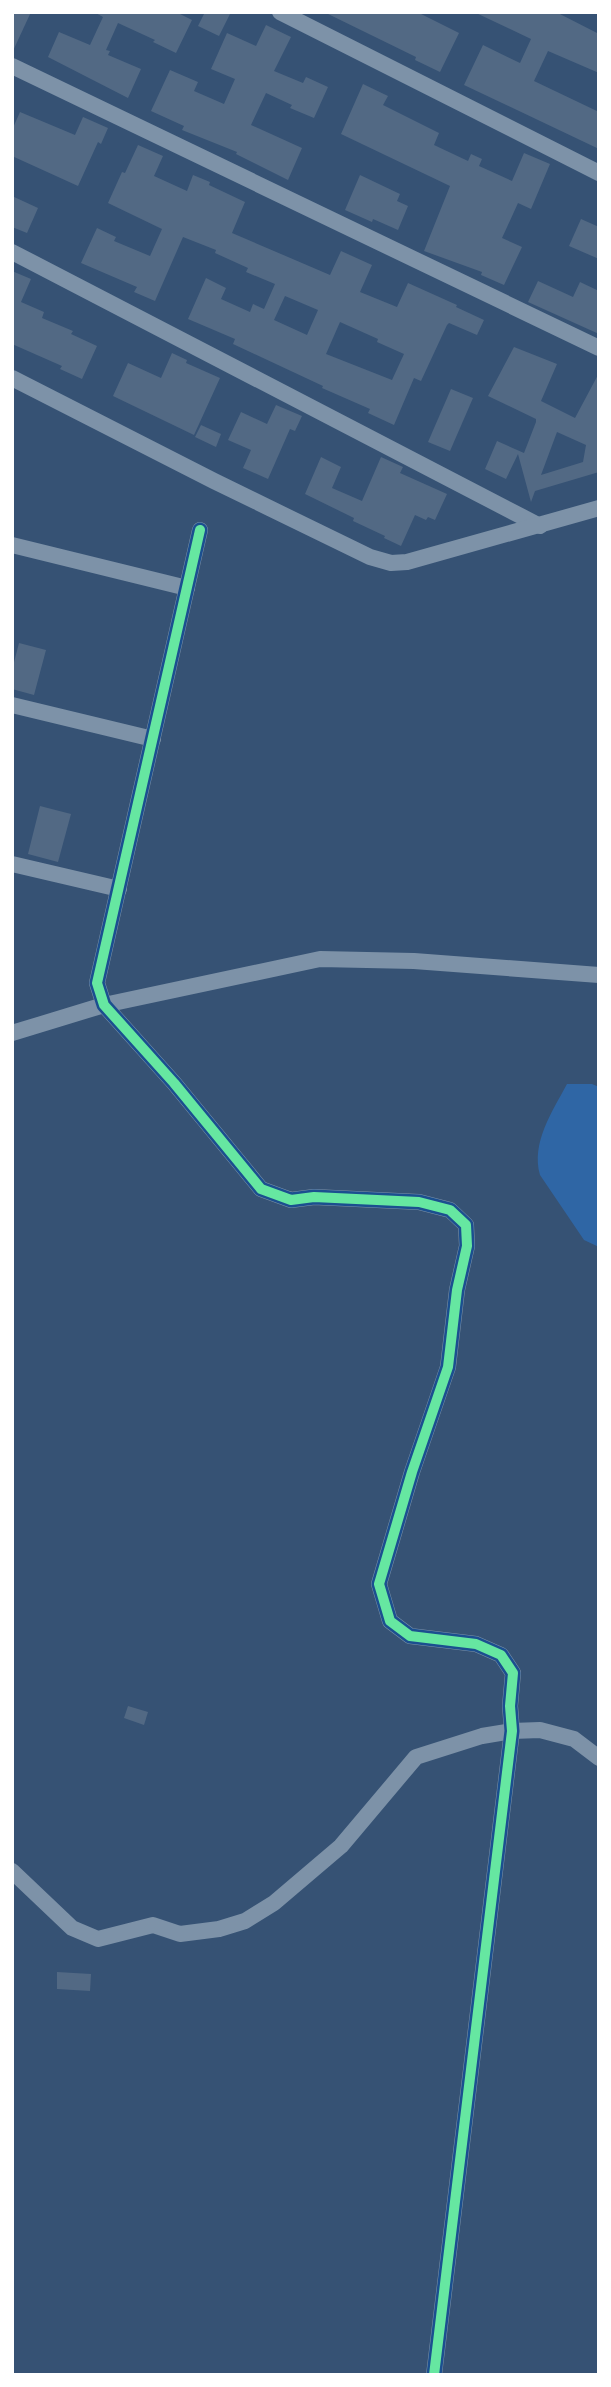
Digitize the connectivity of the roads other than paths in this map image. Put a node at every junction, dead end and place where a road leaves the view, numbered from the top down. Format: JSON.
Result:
{"nodes":[{"id":1,"x":280,"y":12,"type":"edge"},
{"id":2,"x":12,"y":66,"type":"edge"},
{"id":3,"x":599,"y":173,"type":"edge"},
{"id":4,"x":12,"y":253,"type":"edge"},
{"id":5,"x":599,"y":348,"type":"edge"},
{"id":6,"x":12,"y":378,"type":"edge"},
{"id":7,"x":599,"y":509,"type":"edge"},
{"id":8,"x":540,"y":526,"type":"junction"},
{"id":9,"x":200,"y":530,"type":"dead end"},
{"id":10,"x":12,"y":545,"type":"edge"},
{"id":11,"x":187,"y":588,"type":"junction"},
{"id":12,"x":12,"y":705,"type":"edge"},
{"id":13,"x":153,"y":739,"type":"junction"},
{"id":14,"x":12,"y":864,"type":"edge"},
{"id":15,"x":119,"y":889,"type":"junction"},
{"id":16,"x":599,"y":975,"type":"edge"},
{"id":17,"x":104,"y":1005,"type":"junction"},
{"id":18,"x":16,"y":1030,"type":"edge"},
{"id":19,"x":512,"y":1731,"type":"junction"},
{"id":20,"x":599,"y":1758,"type":"edge"},
{"id":21,"x":12,"y":1871,"type":"edge"},
{"id":22,"x":435,"y":2375,"type":"edge"}],
"edges":[{"from":1,"to":3,"type":"street"},
{"from":2,"to":5,"type":"street"},
{"from":4,"to":8,"type":"street"},
{"from":6,"to":8,"type":"street"},
{"from":7,"to":8,"type":"street"},
{"from":9,"to":11,"type":"street"},
{"from":10,"to":11,"type":"street"},
{"from":11,"to":13,"type":"street"},
{"from":12,"to":13,"type":"street"},
{"from":13,"to":15,"type":"street"},
{"from":14,"to":15,"type":"street"},
{"from":15,"to":17,"type":"street"},
{"from":16,"to":17,"type":"street"},
{"from":17,"to":18,"type":"street"},
{"from":17,"to":19,"type":"street"},
{"from":19,"to":20,"type":"street"},
{"from":19,"to":21,"type":"street"},
{"from":19,"to":22,"type":"street"}]}
